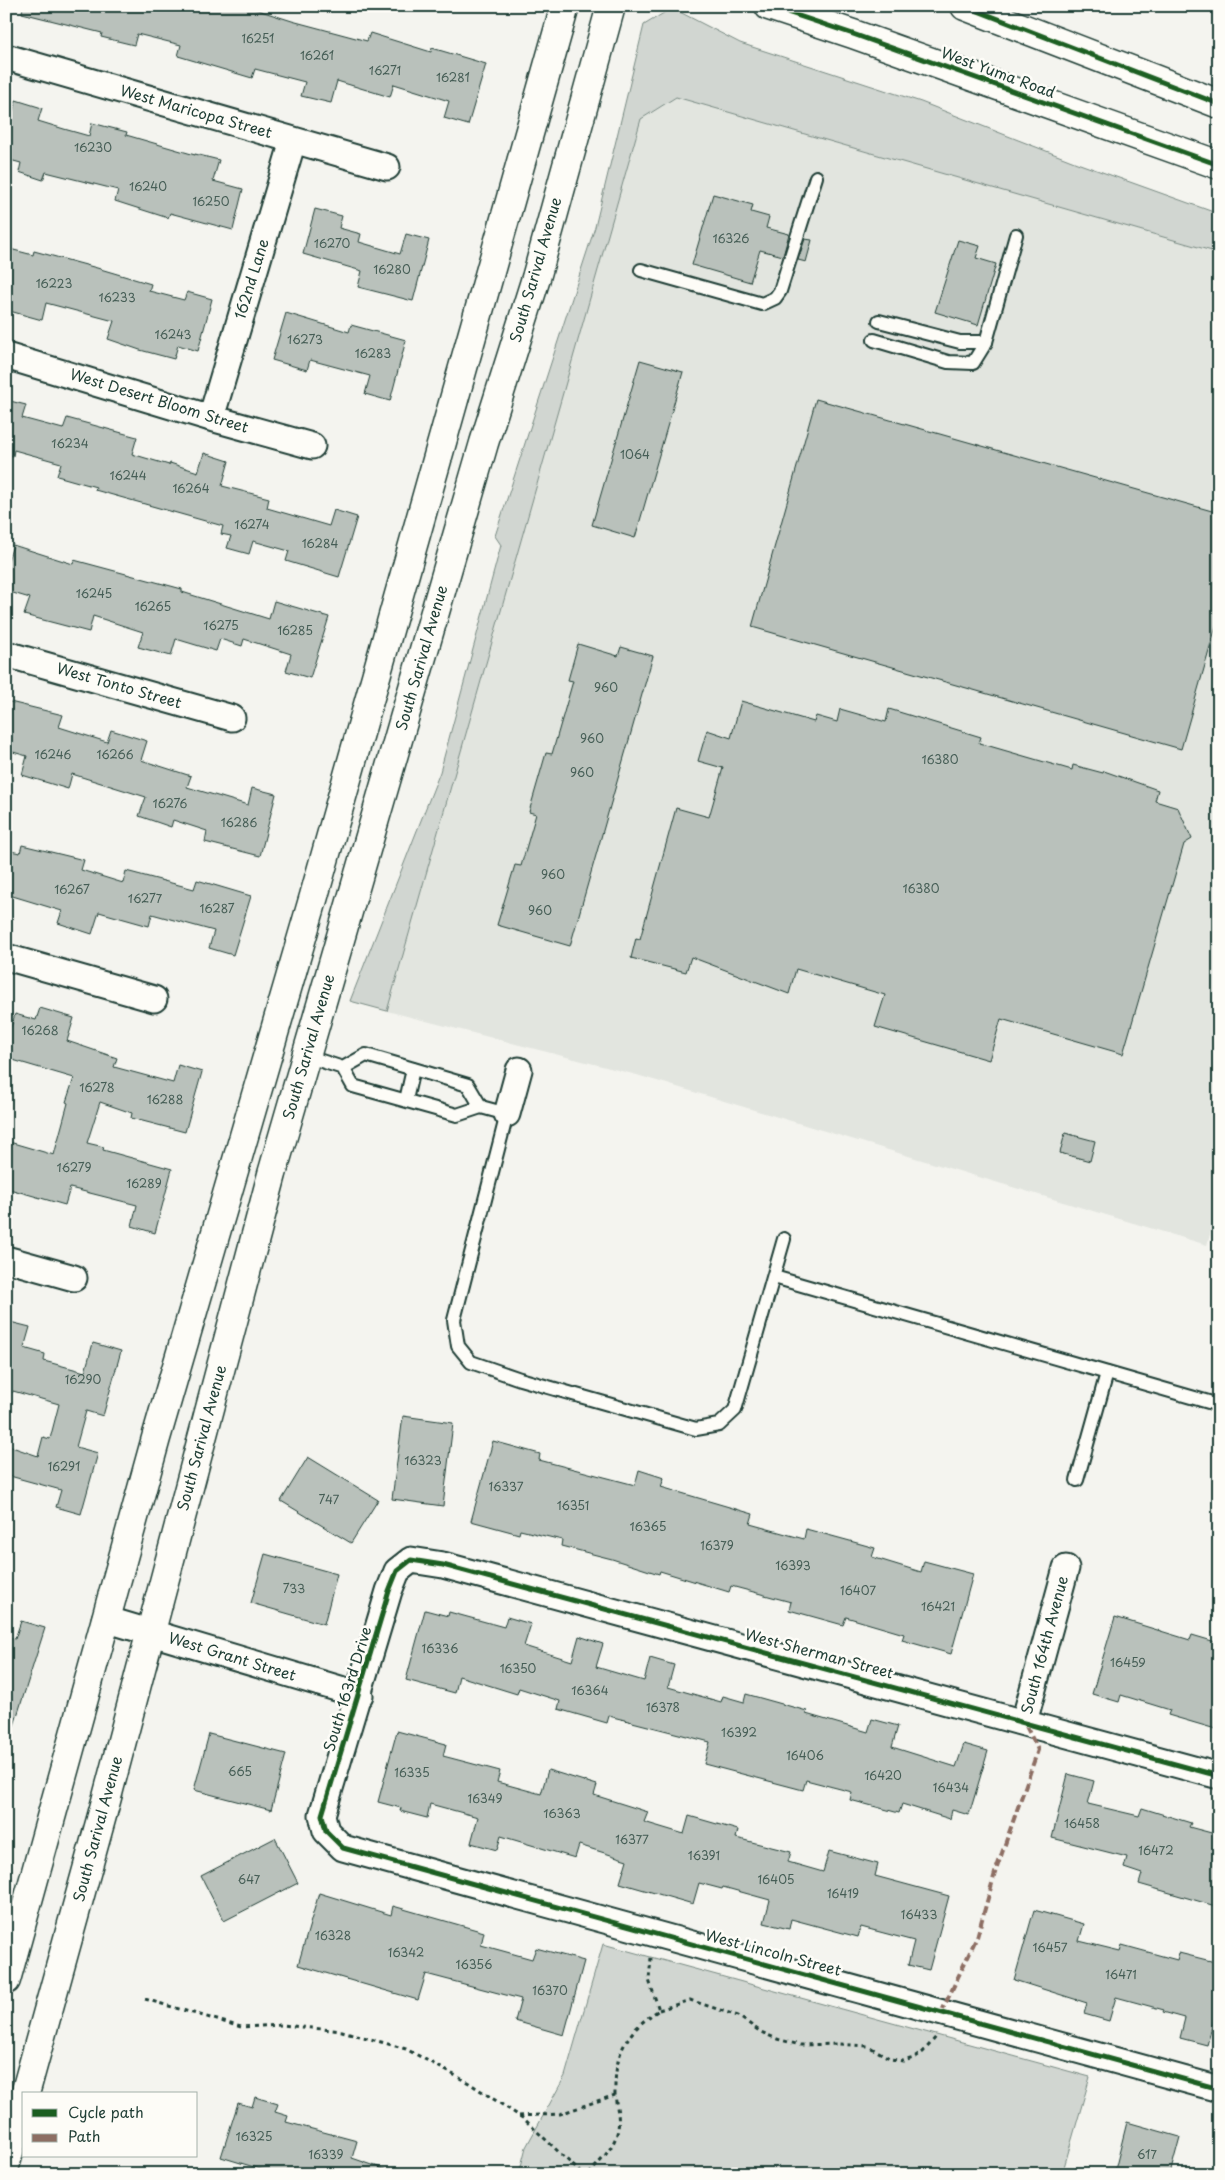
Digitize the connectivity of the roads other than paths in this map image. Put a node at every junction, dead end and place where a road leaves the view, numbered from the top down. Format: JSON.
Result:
{"nodes":[{"id":1,"x":565,"y":6,"type":"edge"},
{"id":2,"x":611,"y":6,"type":"edge"},
{"id":3,"x":769,"y":6,"type":"edge"},
{"id":4,"x":965,"y":6,"type":"edge"},
{"id":5,"x":6,"y":57,"type":"edge"},
{"id":6,"x":1219,"y":104,"type":"edge"},
{"id":7,"x":293,"y":141,"type":"junction"},
{"id":8,"x":1219,"y":165,"type":"edge"},
{"id":9,"x":387,"y":167,"type":"dead end"},
{"id":10,"x":816,"y":177,"type":"dead end"},
{"id":11,"x":1016,"y":235,"type":"dead end"},
{"id":12,"x":641,"y":270,"type":"dead end"},
{"id":13,"x":879,"y":322,"type":"dead end"},
{"id":14,"x":874,"y":340,"type":"dead end"},
{"id":15,"x":986,"y":342,"type":"junction"},
{"id":16,"x":6,"y":356,"type":"edge"},
{"id":17,"x":211,"y":418,"type":"junction"},
{"id":18,"x":312,"y":446,"type":"dead end"},
{"id":19,"x":410,"y":559,"type":"junction"},
{"id":20,"x":448,"y":569,"type":"junction"},
{"id":21,"x":6,"y":654,"type":"edge"},
{"id":22,"x":232,"y":718,"type":"dead end"},
{"id":23,"x":314,"y":896,"type":"junction"},
{"id":24,"x":348,"y":907,"type":"junction"},
{"id":25,"x":6,"y":956,"type":"edge"},
{"id":26,"x":154,"y":999,"type":"dead end"},
{"id":27,"x":306,"y":1056,"type":"junction"},
{"id":28,"x":343,"y":1068,"type":"junction"},
{"id":29,"x":413,"y":1069,"type":"junction"},
{"id":30,"x":519,"y":1070,"type":"dead end"},
{"id":31,"x":406,"y":1100,"type":"junction"},
{"id":32,"x":481,"y":1107,"type":"junction"},
{"id":33,"x":507,"y":1114,"type":"junction"},
{"id":34,"x":784,"y":1239,"type":"dead end"},
{"id":35,"x":6,"y":1259,"type":"edge"},
{"id":36,"x":774,"y":1277,"type":"junction"},
{"id":37,"x":74,"y":1278,"type":"dead end"},
{"id":38,"x":1107,"y":1373,"type":"junction"},
{"id":39,"x":1219,"y":1405,"type":"edge"},
{"id":40,"x":1077,"y":1480,"type":"dead end"},
{"id":41,"x":411,"y":1560,"type":"joint"},
{"id":42,"x":1066,"y":1568,"type":"dead end"},
{"id":43,"x":105,"y":1619,"type":"junction"},
{"id":44,"x":150,"y":1632,"type":"junction"},
{"id":45,"x":360,"y":1695,"type":"junction"},
{"id":46,"x":1024,"y":1722,"type":"junction"},
{"id":47,"x":1219,"y":1776,"type":"edge"},
{"id":48,"x":326,"y":1831,"type":"joint"},
{"id":49,"x":6,"y":1980,"type":"edge"},
{"id":50,"x":1219,"y":2089,"type":"edge"},
{"id":51,"x":26,"y":2092,"type":"edge"},
{"id":52,"x":22,"y":2106,"type":"edge"},
{"id":53,"x":6,"y":2163,"type":"edge"}],
"edges":[{"from":1,"to":19,"type":"main road"},
{"from":2,"to":20,"type":"main road","name":"South Sarival Avenue"},
{"from":3,"to":8,"type":"main road","name":"West Yuma Road"},
{"from":4,"to":6,"type":"main road"},
{"from":5,"to":7,"type":"street","name":"West Maricopa Street"},
{"from":7,"to":9,"type":"street","name":"West Maricopa Street"},
{"from":7,"to":17,"type":"street","name":"162nd Lane"},
{"from":10,"to":12,"type":"lane"},
{"from":11,"to":15,"type":"lane"},
{"from":13,"to":15,"type":"lane"},
{"from":14,"to":15,"type":"lane"},
{"from":16,"to":17,"type":"street","name":"West Desert Bloom Street"},
{"from":17,"to":18,"type":"street","name":"West Desert Bloom Street"},
{"from":19,"to":20,"type":"main road"},
{"from":19,"to":23,"type":"main road"},
{"from":20,"to":24,"type":"main road","name":"South Sarival Avenue"},
{"from":21,"to":22,"type":"street","name":"West Tonto Street"},
{"from":23,"to":24,"type":"main road"},
{"from":23,"to":43,"type":"main road"},
{"from":24,"to":27,"type":"main road","name":"South Sarival Avenue"},
{"from":25,"to":26,"type":"street"},
{"from":27,"to":28,"type":"lane"},
{"from":27,"to":44,"type":"main road","name":"South Sarival Avenue"},
{"from":28,"to":29,"type":"lane"},
{"from":28,"to":31,"type":"lane"},
{"from":29,"to":31,"type":"lane"},
{"from":29,"to":32,"type":"lane"},
{"from":30,"to":33,"type":"street"},
{"from":31,"to":32,"type":"lane"},
{"from":32,"to":33,"type":"lane"},
{"from":33,"to":36,"type":"lane"},
{"from":34,"to":36,"type":"lane"},
{"from":35,"to":37,"type":"street"},
{"from":36,"to":38,"type":"lane"},
{"from":38,"to":39,"type":"lane"},
{"from":38,"to":40,"type":"lane"},
{"from":41,"to":45,"type":"street","name":"South 163rd Drive"},
{"from":41,"to":46,"type":"street","name":"West Sherman Street"},
{"from":42,"to":46,"type":"street","name":"South 164th Avenue"},
{"from":43,"to":44,"type":"street","name":"West Grant Street"},
{"from":43,"to":49,"type":"main road"},
{"from":44,"to":45,"type":"street","name":"West Grant Street"},
{"from":44,"to":51,"type":"main road","name":"South Sarival Avenue"},
{"from":45,"to":48,"type":"street","name":"South 163rd Drive"},
{"from":46,"to":47,"type":"street","name":"West Sherman Street"},
{"from":48,"to":50,"type":"street","name":"West Lincoln Street"},
{"from":52,"to":53,"type":"main road"}]}
